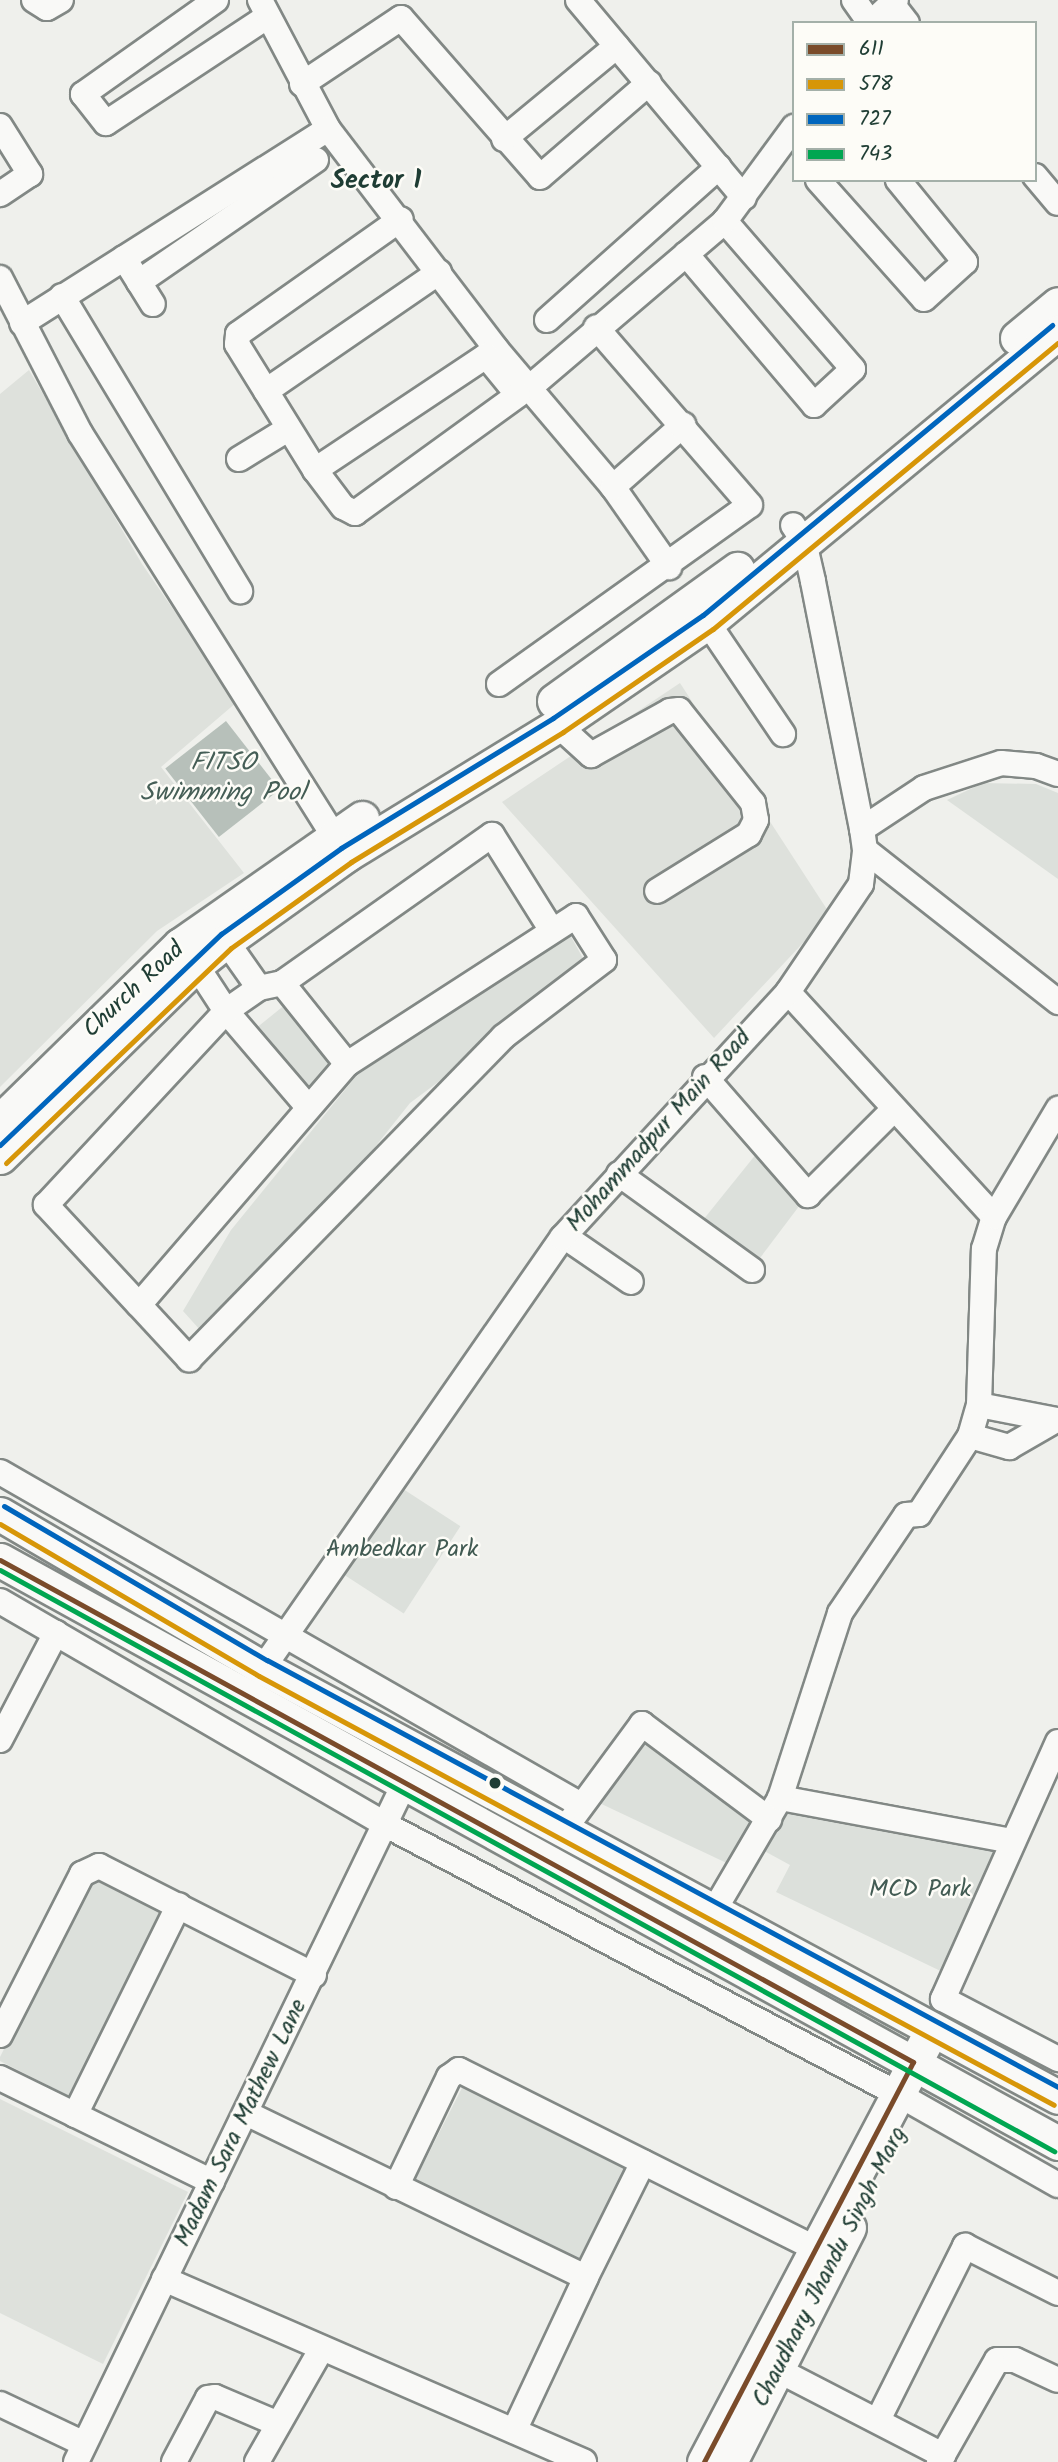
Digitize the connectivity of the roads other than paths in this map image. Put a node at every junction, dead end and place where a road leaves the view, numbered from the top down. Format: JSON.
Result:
{"nodes":[{"id":1,"x":34,"y":0,"type":"edge"},
{"id":2,"x":61,"y":0,"type":"edge"},
{"id":3,"x":216,"y":0,"type":"edge"},
{"id":4,"x":578,"y":0,"type":"edge"},
{"id":5,"x":854,"y":0,"type":"edge"},
{"id":6,"x":264,"y":8,"type":"edge"},
{"id":7,"x":898,"y":9,"type":"edge"},
{"id":8,"x":869,"y":21,"type":"edge"},
{"id":9,"x":874,"y":21,"type":"edge"},
{"id":10,"x":617,"y":46,"type":"junction"},
{"id":11,"x":649,"y":83,"type":"junction"},
{"id":12,"x":303,"y":84,"type":"junction"},
{"id":13,"x":0,"y":126,"type":"edge"},
{"id":14,"x":328,"y":129,"type":"junction"},
{"id":15,"x":503,"y":139,"type":"junction"},
{"id":16,"x":791,"y":140,"type":"edge"},
{"id":17,"x":316,"y":160,"type":"dead end"},
{"id":18,"x":719,"y":167,"type":"junction"},
{"id":19,"x":1037,"y":178,"type":"edge"},
{"id":20,"x":820,"y":182,"type":"edge"},
{"id":21,"x":900,"y":182,"type":"edge"},
{"id":22,"x":0,"y":194,"type":"edge"},
{"id":23,"x":744,"y":198,"type":"junction"},
{"id":24,"x":1058,"y":203,"type":"edge"},
{"id":25,"x":401,"y":219,"type":"junction"},
{"id":26,"x":725,"y":221,"type":"junction"},
{"id":27,"x":686,"y":254,"type":"junction"},
{"id":28,"x":124,"y":258,"type":"junction"},
{"id":29,"x":439,"y":272,"type":"junction"},
{"id":30,"x":0,"y":278,"type":"edge"},
{"id":31,"x":139,"y":282,"type":"junction"},
{"id":32,"x":62,"y":296,"type":"junction"},
{"id":33,"x":153,"y":304,"type":"dead end"},
{"id":34,"x":1058,"y":304,"type":"edge"},
{"id":35,"x":547,"y":320,"type":"dead end"},
{"id":36,"x":22,"y":323,"type":"junction"},
{"id":37,"x":596,"y":327,"type":"junction"},
{"id":38,"x":1058,"y":332,"type":"edge"},
{"id":39,"x":520,"y":383,"type":"junction"},
{"id":40,"x":266,"y":391,"type":"junction"},
{"id":41,"x":683,"y":425,"type":"junction"},
{"id":42,"x":288,"y":429,"type":"junction"},
{"id":43,"x":239,"y":459,"type":"dead end"},
{"id":44,"x":315,"y":470,"type":"junction"},
{"id":45,"x":612,"y":487,"type":"junction"},
{"id":46,"x":798,"y":533,"type":"junction"},
{"id":47,"x":669,"y":567,"type":"junction"},
{"id":48,"x":240,"y":591,"type":"dead end"},
{"id":49,"x":701,"y":613,"type":"junction"},
{"id":50,"x":499,"y":684,"type":"dead end"},
{"id":51,"x":558,"y":725,"type":"junction"},
{"id":52,"x":783,"y":734,"type":"dead end"},
{"id":53,"x":1058,"y":774,"type":"edge"},
{"id":54,"x":864,"y":840,"type":"junction"},
{"id":55,"x":340,"y":845,"type":"junction"},
{"id":56,"x":657,"y":891,"type":"dead end"},
{"id":57,"x":551,"y":929,"type":"junction"},
{"id":58,"x":226,"y":941,"type":"junction"},
{"id":59,"x":196,"y":965,"type":"junction"},
{"id":60,"x":270,"y":986,"type":"junction"},
{"id":61,"x":788,"y":992,"type":"junction"},
{"id":62,"x":1058,"y":1002,"type":"edge"},
{"id":63,"x":226,"y":1011,"type":"junction"},
{"id":64,"x":347,"y":1064,"type":"junction"},
{"id":65,"x":705,"y":1077,"type":"junction"},
{"id":66,"x":308,"y":1107,"type":"junction"},
{"id":67,"x":1058,"y":1109,"type":"edge"},
{"id":68,"x":893,"y":1110,"type":"junction"},
{"id":69,"x":0,"y":1121,"type":"edge"},
{"id":70,"x":0,"y":1157,"type":"edge"},
{"id":71,"x":619,"y":1174,"type":"junction"},
{"id":72,"x":994,"y":1217,"type":"junction"},
{"id":73,"x":564,"y":1236,"type":"junction"},
{"id":74,"x":752,"y":1270,"type":"dead end"},
{"id":75,"x":631,"y":1282,"type":"dead end"},
{"id":76,"x":139,"y":1305,"type":"junction"},
{"id":77,"x":978,"y":1405,"type":"junction"},
{"id":78,"x":1058,"y":1420,"type":"edge"},
{"id":79,"x":970,"y":1436,"type":"junction"},
{"id":80,"x":0,"y":1472,"type":"edge"},
{"id":81,"x":0,"y":1514,"type":"edge"},
{"id":82,"x":0,"y":1560,"type":"edge"},
{"id":83,"x":0,"y":1601,"type":"edge"},
{"id":84,"x":57,"y":1633,"type":"junction"},
{"id":85,"x":283,"y":1637,"type":"junction"},
{"id":86,"x":263,"y":1668,"type":"junction"},
{"id":87,"x":0,"y":1740,"type":"edge"},
{"id":88,"x":1058,"y":1742,"type":"edge"},
{"id":89,"x":404,"y":1784,"type":"junction"},
{"id":90,"x":774,"y":1809,"type":"junction"},
{"id":91,"x":573,"y":1818,"type":"junction"},
{"id":92,"x":386,"y":1825,"type":"junction"},
{"id":93,"x":1012,"y":1841,"type":"junction"},
{"id":94,"x":179,"y":1905,"type":"junction"},
{"id":95,"x":715,"y":1909,"type":"junction"},
{"id":96,"x":314,"y":1975,"type":"junction"},
{"id":97,"x":943,"y":1999,"type":"junction"},
{"id":98,"x":0,"y":2035,"type":"edge"},
{"id":99,"x":940,"y":2036,"type":"junction"},
{"id":100,"x":1058,"y":2059,"type":"edge"},
{"id":101,"x":920,"y":2066,"type":"junction"},
{"id":102,"x":0,"y":2078,"type":"edge"},
{"id":103,"x":904,"y":2097,"type":"junction"},
{"id":104,"x":1058,"y":2097,"type":"edge"},
{"id":105,"x":246,"y":2113,"type":"junction"},
{"id":106,"x":75,"y":2115,"type":"junction"},
{"id":107,"x":1058,"y":2143,"type":"edge"},
{"id":108,"x":643,"y":2162,"type":"junction"},
{"id":109,"x":212,"y":2182,"type":"junction"},
{"id":110,"x":1058,"y":2185,"type":"edge"},
{"id":111,"x":396,"y":2187,"type":"junction"},
{"id":112,"x":813,"y":2248,"type":"junction"},
{"id":113,"x":586,"y":2277,"type":"junction"},
{"id":114,"x":164,"y":2279,"type":"junction"},
{"id":115,"x":1058,"y":2293,"type":"edge"},
{"id":116,"x":322,"y":2348,"type":"junction"},
{"id":117,"x":778,"y":2370,"type":"junction"},
{"id":118,"x":1058,"y":2380,"type":"edge"},
{"id":119,"x":0,"y":2404,"type":"edge"},
{"id":120,"x":878,"y":2420,"type":"junction"},
{"id":121,"x":276,"y":2423,"type":"junction"},
{"id":122,"x":514,"y":2431,"type":"junction"},
{"id":123,"x":79,"y":2453,"type":"edge"},
{"id":124,"x":941,"y":2458,"type":"edge"},
{"id":125,"x":174,"y":2462,"type":"edge"},
{"id":126,"x":257,"y":2462,"type":"edge"},
{"id":127,"x":584,"y":2462,"type":"edge"},
{"id":128,"x":704,"y":2462,"type":"edge"},
{"id":129,"x":730,"y":2462,"type":"edge"}],
"edges":[{"from":1,"to":2,"type":"street"},
{"from":3,"to":6,"type":"street"},
{"from":4,"to":10,"type":"street"},
{"from":5,"to":8,"type":"street"},
{"from":6,"to":12,"type":"street"},
{"from":7,"to":9,"type":"street"},
{"from":10,"to":11,"type":"street"},
{"from":10,"to":15,"type":"street"},
{"from":11,"to":15,"type":"street"},
{"from":11,"to":18,"type":"street"},
{"from":12,"to":14,"type":"street"},
{"from":12,"to":15,"type":"street"},
{"from":13,"to":22,"type":"street"},
{"from":14,"to":25,"type":"street"},
{"from":14,"to":28,"type":"street"},
{"from":16,"to":23,"type":"street"},
{"from":17,"to":31,"type":"street"},
{"from":18,"to":23,"type":"street"},
{"from":18,"to":35,"type":"street"},
{"from":19,"to":24,"type":"street"},
{"from":20,"to":21,"type":"street"},
{"from":23,"to":26,"type":"street"},
{"from":25,"to":29,"type":"street"},
{"from":25,"to":40,"type":"street"},
{"from":26,"to":27,"type":"street"},
{"from":26,"to":27,"type":"street"},
{"from":27,"to":37,"type":"street"},
{"from":28,"to":31,"type":"street"},
{"from":28,"to":32,"type":"street"},
{"from":29,"to":39,"type":"street"},
{"from":29,"to":40,"type":"street"},
{"from":30,"to":36,"type":"street"},
{"from":31,"to":33,"type":"street"},
{"from":32,"to":36,"type":"street"},
{"from":32,"to":48,"type":"street"},
{"from":34,"to":46,"type":"street","name":"Church Road"},
{"from":36,"to":55,"type":"street"},
{"from":37,"to":39,"type":"street"},
{"from":37,"to":41,"type":"street"},
{"from":38,"to":46,"type":"street","name":"Church Road"},
{"from":39,"to":44,"type":"street"},
{"from":39,"to":44,"type":"street"},
{"from":39,"to":45,"type":"street"},
{"from":40,"to":42,"type":"street"},
{"from":41,"to":45,"type":"street"},
{"from":41,"to":47,"type":"street"},
{"from":42,"to":43,"type":"street"},
{"from":42,"to":44,"type":"street"},
{"from":45,"to":47,"type":"street"},
{"from":46,"to":49,"type":"street","name":"Church Road"},
{"from":46,"to":54,"type":"street","name":"Mohammadpur Main Road"},
{"from":47,"to":50,"type":"street"},
{"from":49,"to":51,"type":"street","name":"Church Road"},
{"from":49,"to":52,"type":"street"},
{"from":49,"to":55,"type":"street","name":"Church Road"},
{"from":51,"to":55,"type":"street","name":"Church Road"},
{"from":51,"to":56,"type":"street"},
{"from":53,"to":54,"type":"street"},
{"from":54,"to":61,"type":"street","name":"Mohammadpur Main Road"},
{"from":54,"to":62,"type":"street"},
{"from":55,"to":58,"type":"street","name":"Church Road"},
{"from":55,"to":69,"type":"street","name":"Church Road"},
{"from":57,"to":60,"type":"street"},
{"from":57,"to":64,"type":"street"},
{"from":57,"to":76,"type":"street"},
{"from":58,"to":59,"type":"street","name":"Church Road"},
{"from":58,"to":60,"type":"street"},
{"from":59,"to":63,"type":"street"},
{"from":59,"to":70,"type":"street","name":"Church Road"},
{"from":60,"to":63,"type":"street"},
{"from":60,"to":64,"type":"street"},
{"from":61,"to":65,"type":"street","name":"Mohammadpur Main Road"},
{"from":61,"to":68,"type":"street"},
{"from":63,"to":66,"type":"street"},
{"from":63,"to":76,"type":"street"},
{"from":64,"to":66,"type":"street"},
{"from":65,"to":68,"type":"street"},
{"from":65,"to":71,"type":"street","name":"Mohammadpur Main Road"},
{"from":66,"to":76,"type":"street"},
{"from":67,"to":72,"type":"street"},
{"from":68,"to":72,"type":"street"},
{"from":71,"to":73,"type":"street","name":"Mohammadpur Main Road"},
{"from":71,"to":74,"type":"street"},
{"from":72,"to":77,"type":"street"},
{"from":73,"to":75,"type":"street"},
{"from":73,"to":85,"type":"street","name":"Mohammadpur Main Road"},
{"from":77,"to":78,"type":"street"},
{"from":77,"to":79,"type":"street"},
{"from":78,"to":79,"type":"street"},
{"from":79,"to":90,"type":"street"},
{"from":80,"to":85,"type":"street"},
{"from":81,"to":86,"type":"street"},
{"from":82,"to":89,"type":"street"},
{"from":83,"to":84,"type":"street"},
{"from":84,"to":87,"type":"street"},
{"from":84,"to":92,"type":"street"},
{"from":85,"to":86,"type":"street","name":"Mohammadpur Main Road"},
{"from":85,"to":91,"type":"street"},
{"from":86,"to":91,"type":"street"},
{"from":88,"to":93,"type":"street"},
{"from":89,"to":92,"type":"street","name":"Madam Sara Mathew Lane"},
{"from":89,"to":101,"type":"street"},
{"from":90,"to":91,"type":"street"},
{"from":90,"to":93,"type":"street"},
{"from":90,"to":95,"type":"street"},
{"from":91,"to":95,"type":"street"},
{"from":92,"to":96,"type":"street","name":"Madam Sara Mathew Lane"},
{"from":92,"to":103,"type":"street"},
{"from":93,"to":97,"type":"street"},
{"from":94,"to":96,"type":"street"},
{"from":94,"to":98,"type":"street"},
{"from":94,"to":106,"type":"street"},
{"from":95,"to":99,"type":"street"},
{"from":96,"to":105,"type":"street","name":"Madam Sara Mathew Lane"},
{"from":97,"to":99,"type":"street"},
{"from":97,"to":100,"type":"street"},
{"from":99,"to":101,"type":"street","name":"Chaudhary Jhandu Singh Marg"},
{"from":99,"to":104,"type":"street"},
{"from":101,"to":103,"type":"street","name":"Chaudhary Jhandu Singh Marg"},
{"from":101,"to":107,"type":"street"},
{"from":102,"to":106,"type":"street"},
{"from":103,"to":110,"type":"street"},
{"from":103,"to":112,"type":"street","name":"Chaudhary Jhandu Singh Marg"},
{"from":103,"to":117,"type":"street","name":"Chaudhary Jhandu Singh Marg"},
{"from":105,"to":109,"type":"street","name":"Madam Sara Mathew Lane"},
{"from":105,"to":111,"type":"street"},
{"from":106,"to":109,"type":"street"},
{"from":108,"to":111,"type":"street"},
{"from":108,"to":112,"type":"street"},
{"from":108,"to":113,"type":"street"},
{"from":109,"to":114,"type":"street","name":"Madam Sara Mathew Lane"},
{"from":111,"to":113,"type":"street"},
{"from":112,"to":128,"type":"street","name":"Chaudhary Jhandu Singh Marg"},
{"from":113,"to":122,"type":"street"},
{"from":114,"to":116,"type":"street"},
{"from":114,"to":123,"type":"street","name":"Madam Sara Mathew Lane"},
{"from":115,"to":120,"type":"street"},
{"from":116,"to":121,"type":"street"},
{"from":116,"to":122,"type":"street"},
{"from":117,"to":120,"type":"street"},
{"from":117,"to":129,"type":"street","name":"Chaudhary Jhandu Singh Marg"},
{"from":118,"to":124,"type":"street"},
{"from":119,"to":123,"type":"street"},
{"from":120,"to":124,"type":"street"},
{"from":121,"to":125,"type":"street"},
{"from":121,"to":126,"type":"street"},
{"from":122,"to":127,"type":"street"}]}
